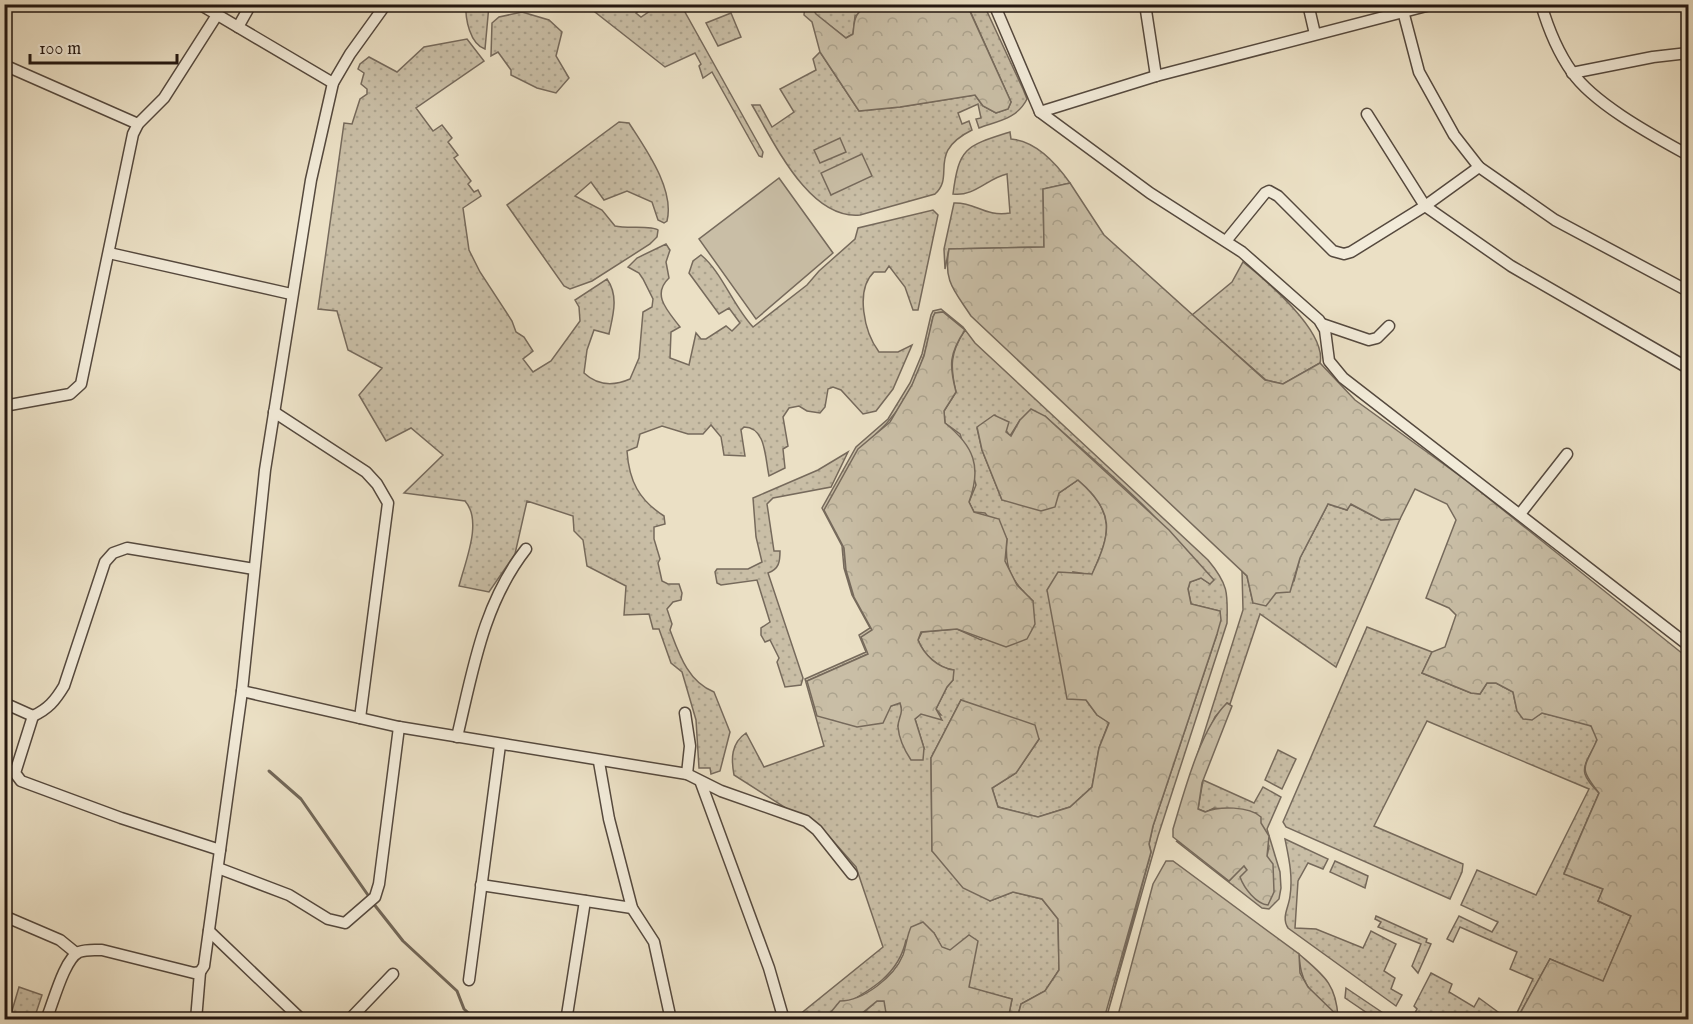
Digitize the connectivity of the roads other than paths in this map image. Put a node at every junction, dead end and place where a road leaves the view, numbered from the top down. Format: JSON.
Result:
{"nodes":[{"id":1,"x":199,"y":4,"type":"edge"},
{"id":2,"x":251,"y":4,"type":"edge"},
{"id":3,"x":386,"y":4,"type":"edge"},
{"id":4,"x":994,"y":4,"type":"edge"},
{"id":5,"x":1145,"y":4,"type":"edge"},
{"id":6,"x":1308,"y":4,"type":"edge"},
{"id":7,"x":1434,"y":4,"type":"edge"},
{"id":8,"x":1540,"y":4,"type":"edge"},
{"id":9,"x":1403,"y":11,"type":"junction"},
{"id":10,"x":217,"y":15,"type":"junction"},
{"id":11,"x":238,"y":27,"type":"junction"},
{"id":12,"x":1315,"y":34,"type":"junction"},
{"id":13,"x":1689,"y":53,"type":"edge"},
{"id":14,"x":4,"y":65,"type":"edge"},
{"id":15,"x":1572,"y":73,"type":"junction"},
{"id":16,"x":1156,"y":76,"type":"junction"},
{"id":17,"x":333,"y":84,"type":"junction"},
{"id":18,"x":1040,"y":112,"type":"junction"},
{"id":19,"x":1367,"y":114,"type":"dead end"},
{"id":20,"x":138,"y":124,"type":"junction"},
{"id":21,"x":1689,"y":155,"type":"edge"},
{"id":22,"x":1479,"y":167,"type":"junction"},
{"id":23,"x":1425,"y":206,"type":"junction"},
{"id":24,"x":1226,"y":241,"type":"junction"},
{"id":25,"x":109,"y":253,"type":"junction"},
{"id":26,"x":1689,"y":291,"type":"edge"},
{"id":27,"x":291,"y":294,"type":"junction"},
{"id":28,"x":1322,"y":324,"type":"junction"},
{"id":29,"x":1389,"y":326,"type":"dead end"},
{"id":30,"x":1689,"y":368,"type":"edge"},
{"id":31,"x":4,"y":406,"type":"edge"},
{"id":32,"x":274,"y":412,"type":"junction"},
{"id":33,"x":1567,"y":454,"type":"dead end"},
{"id":34,"x":1520,"y":514,"type":"junction"},
{"id":35,"x":526,"y":549,"type":"dead end"},
{"id":36,"x":254,"y":569,"type":"junction"},
{"id":37,"x":1689,"y":645,"type":"edge"},
{"id":38,"x":242,"y":691,"type":"junction"},
{"id":39,"x":4,"y":703,"type":"edge"},
{"id":40,"x":685,"y":713,"type":"dead end"},
{"id":41,"x":33,"y":716,"type":"junction"},
{"id":42,"x":360,"y":718,"type":"junction"},
{"id":43,"x":399,"y":728,"type":"junction"},
{"id":44,"x":457,"y":737,"type":"junction"},
{"id":45,"x":500,"y":745,"type":"junction"},
{"id":46,"x":599,"y":762,"type":"junction"},
{"id":47,"x":687,"y":774,"type":"junction"},
{"id":48,"x":701,"y":783,"type":"junction"},
{"id":49,"x":220,"y":850,"type":"junction"},
{"id":50,"x":218,"y":868,"type":"junction"},
{"id":51,"x":852,"y":874,"type":"dead end"},
{"id":52,"x":481,"y":885,"type":"junction"},
{"id":53,"x":585,"y":901,"type":"junction"},
{"id":54,"x":632,"y":908,"type":"junction"},
{"id":55,"x":4,"y":916,"type":"edge"},
{"id":56,"x":209,"y":932,"type":"junction"},
{"id":57,"x":76,"y":953,"type":"junction"},
{"id":58,"x":200,"y":972,"type":"junction"},
{"id":59,"x":393,"y":974,"type":"dead end"},
{"id":60,"x":469,"y":980,"type":"dead end"},
{"id":61,"x":567,"y":1015,"type":"dead end"},
{"id":62,"x":46,"y":1020,"type":"edge"},
{"id":63,"x":196,"y":1020,"type":"edge"},
{"id":64,"x":302,"y":1020,"type":"edge"},
{"id":65,"x":349,"y":1020,"type":"edge"},
{"id":66,"x":671,"y":1020,"type":"edge"},
{"id":67,"x":784,"y":1020,"type":"edge"}],
"edges":[{"from":1,"to":10,"type":"street"},
{"from":2,"to":11,"type":"street"},
{"from":3,"to":17,"type":"street"},
{"from":4,"to":18,"type":"street"},
{"from":5,"to":16,"type":"street"},
{"from":6,"to":12,"type":"street"},
{"from":7,"to":9,"type":"street"},
{"from":8,"to":15,"type":"street"},
{"from":9,"to":12,"type":"street"},
{"from":9,"to":22,"type":"street"},
{"from":10,"to":11,"type":"street"},
{"from":10,"to":20,"type":"street"},
{"from":11,"to":17,"type":"street"},
{"from":12,"to":16,"type":"street"},
{"from":13,"to":15,"type":"street"},
{"from":14,"to":20,"type":"street"},
{"from":15,"to":21,"type":"street"},
{"from":16,"to":18,"type":"street"},
{"from":17,"to":27,"type":"street"},
{"from":18,"to":24,"type":"street"},
{"from":19,"to":23,"type":"street"},
{"from":20,"to":25,"type":"street"},
{"from":22,"to":23,"type":"street"},
{"from":22,"to":26,"type":"street"},
{"from":23,"to":24,"type":"street"},
{"from":23,"to":30,"type":"street"},
{"from":24,"to":28,"type":"street"},
{"from":25,"to":27,"type":"street"},
{"from":25,"to":31,"type":"street"},
{"from":27,"to":32,"type":"street"},
{"from":28,"to":29,"type":"street"},
{"from":28,"to":34,"type":"street"},
{"from":32,"to":36,"type":"street"},
{"from":32,"to":42,"type":"street"},
{"from":33,"to":34,"type":"street"},
{"from":34,"to":37,"type":"street"},
{"from":35,"to":44,"type":"street"},
{"from":36,"to":38,"type":"street"},
{"from":36,"to":41,"type":"street"},
{"from":38,"to":42,"type":"street"},
{"from":38,"to":49,"type":"street"},
{"from":39,"to":41,"type":"street"},
{"from":40,"to":47,"type":"street"},
{"from":41,"to":49,"type":"street"},
{"from":42,"to":43,"type":"street"},
{"from":43,"to":44,"type":"street"},
{"from":43,"to":50,"type":"street"},
{"from":44,"to":45,"type":"street"},
{"from":45,"to":46,"type":"street"},
{"from":45,"to":52,"type":"street"},
{"from":46,"to":47,"type":"street"},
{"from":46,"to":54,"type":"street"},
{"from":47,"to":48,"type":"street"},
{"from":48,"to":51,"type":"street"},
{"from":48,"to":67,"type":"street"},
{"from":49,"to":50,"type":"street"},
{"from":50,"to":56,"type":"street"},
{"from":52,"to":53,"type":"street"},
{"from":52,"to":60,"type":"street"},
{"from":53,"to":54,"type":"street"},
{"from":53,"to":61,"type":"street"},
{"from":54,"to":66,"type":"street"},
{"from":55,"to":57,"type":"street"},
{"from":56,"to":58,"type":"street"},
{"from":56,"to":64,"type":"street"},
{"from":57,"to":58,"type":"street"},
{"from":57,"to":62,"type":"street"},
{"from":58,"to":63,"type":"street"},
{"from":59,"to":65,"type":"street"}]}
